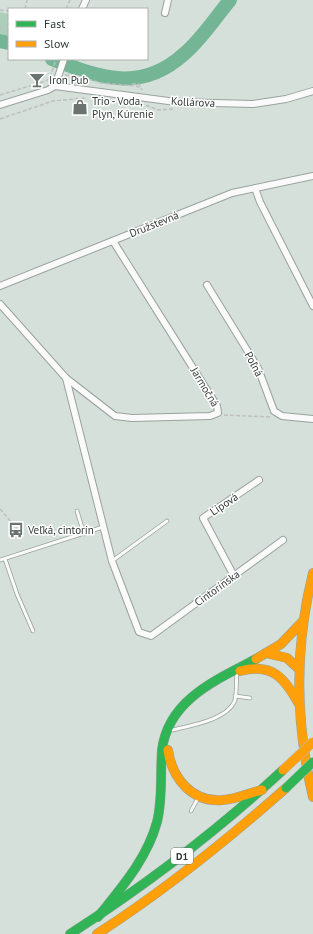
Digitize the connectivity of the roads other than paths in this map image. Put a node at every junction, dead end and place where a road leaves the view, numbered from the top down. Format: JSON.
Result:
{"nodes":[{"id":1,"x":168,"y":0,"type":"edge"},
{"id":2,"x":165,"y":13,"type":"dead end"},
{"id":3,"x":64,"y":60,"type":"edge"},
{"id":4,"x":55,"y":86,"type":"junction"},
{"id":5,"x":313,"y":91,"type":"edge"},
{"id":6,"x":0,"y":105,"type":"edge"},
{"id":7,"x":313,"y":176,"type":"edge"},
{"id":8,"x":255,"y":188,"type":"junction"},
{"id":9,"x":113,"y":241,"type":"junction"},
{"id":10,"x":207,"y":285,"type":"dead end"},
{"id":11,"x":0,"y":286,"type":"edge"},
{"id":12,"x":0,"y":304,"type":"edge"},
{"id":13,"x":313,"y":306,"type":"edge"},
{"id":14,"x":66,"y":378,"type":"junction"},
{"id":15,"x":313,"y":419,"type":"edge"},
{"id":16,"x":259,"y":480,"type":"dead end"},
{"id":17,"x":77,"y":511,"type":"dead end"},
{"id":18,"x":167,"y":521,"type":"dead end"},
{"id":19,"x":103,"y":527,"type":"junction"},
{"id":20,"x":84,"y":534,"type":"junction"},
{"id":21,"x":283,"y":540,"type":"dead end"},
{"id":22,"x":5,"y":559,"type":"junction"},
{"id":23,"x":0,"y":560,"type":"edge"},
{"id":24,"x":112,"y":562,"type":"junction"},
{"id":25,"x":313,"y":573,"type":"edge"},
{"id":26,"x":234,"y":576,"type":"junction"},
{"id":27,"x":303,"y":621,"type":"junction"},
{"id":28,"x":34,"y":631,"type":"dead end"},
{"id":29,"x":151,"y":636,"type":"joint"},
{"id":30,"x":266,"y":653,"type":"junction"},
{"id":31,"x":299,"y":669,"type":"junction"},
{"id":32,"x":237,"y":672,"type":"junction"},
{"id":33,"x":235,"y":696,"type":"junction"},
{"id":34,"x":248,"y":698,"type":"dead end"},
{"id":35,"x":299,"y":704,"type":"junction"},
{"id":36,"x":172,"y":730,"type":"junction"},
{"id":37,"x":313,"y":742,"type":"edge"},
{"id":38,"x":313,"y":762,"type":"edge"},
{"id":39,"x":262,"y":790,"type":"junction"},
{"id":40,"x":199,"y":796,"type":"junction"},
{"id":41,"x":313,"y":797,"type":"edge"},
{"id":42,"x":191,"y":811,"type":"dead end"},
{"id":43,"x":98,"y":917,"type":"junction"},
{"id":44,"x":70,"y":934,"type":"edge"},
{"id":45,"x":97,"y":934,"type":"edge"}],
"edges":[{"from":1,"to":2,"type":"street"},
{"from":3,"to":4,"type":"street"},
{"from":4,"to":5,"type":"street","name":"Kollárova"},
{"from":4,"to":6,"type":"street"},
{"from":7,"to":8,"type":"street","name":"Družstevná"},
{"from":8,"to":9,"type":"street","name":"Družstevná"},
{"from":8,"to":13,"type":"street"},
{"from":9,"to":11,"type":"street","name":"Družstevná"},
{"from":9,"to":14,"type":"street","name":"Jarmočná"},
{"from":10,"to":15,"type":"street","name":"Poľná"},
{"from":12,"to":14,"type":"street","name":"Jarmočná"},
{"from":14,"to":19,"type":"street","name":"Jarmočná"},
{"from":16,"to":26,"type":"street","name":"Lipová"},
{"from":17,"to":20,"type":"lane"},
{"from":18,"to":24,"type":"lane"},
{"from":19,"to":20,"type":"lane"},
{"from":19,"to":24,"type":"street","name":"Jarmočná"},
{"from":20,"to":22,"type":"lane"},
{"from":21,"to":26,"type":"street","name":"Cintorínska"},
{"from":22,"to":23,"type":"lane"},
{"from":22,"to":28,"type":"lane"},
{"from":24,"to":29,"type":"street","name":"Jarmočná"},
{"from":25,"to":27,"type":"main road"},
{"from":26,"to":29,"type":"street","name":"Cintorínska"},
{"from":27,"to":30,"type":"main road"},
{"from":27,"to":31,"type":"main road"},
{"from":30,"to":31,"type":"main road"},
{"from":30,"to":43,"type":"main road"},
{"from":31,"to":35,"type":"main road"},
{"from":32,"to":33,"type":"lane"},
{"from":32,"to":35,"type":"main road"},
{"from":32,"to":36,"type":"main road"},
{"from":33,"to":34,"type":"lane"},
{"from":33,"to":36,"type":"lane"},
{"from":35,"to":41,"type":"main road"},
{"from":36,"to":40,"type":"main road"},
{"from":37,"to":39,"type":"main road","number":"D1","bridge":true},
{"from":38,"to":45,"type":"main road","number":"D1","bridge":true},
{"from":39,"to":40,"type":"main road"},
{"from":39,"to":43,"type":"main road","number":"D1"},
{"from":40,"to":42,"type":"lane"},
{"from":43,"to":44,"type":"main road","number":"D1"}]}
